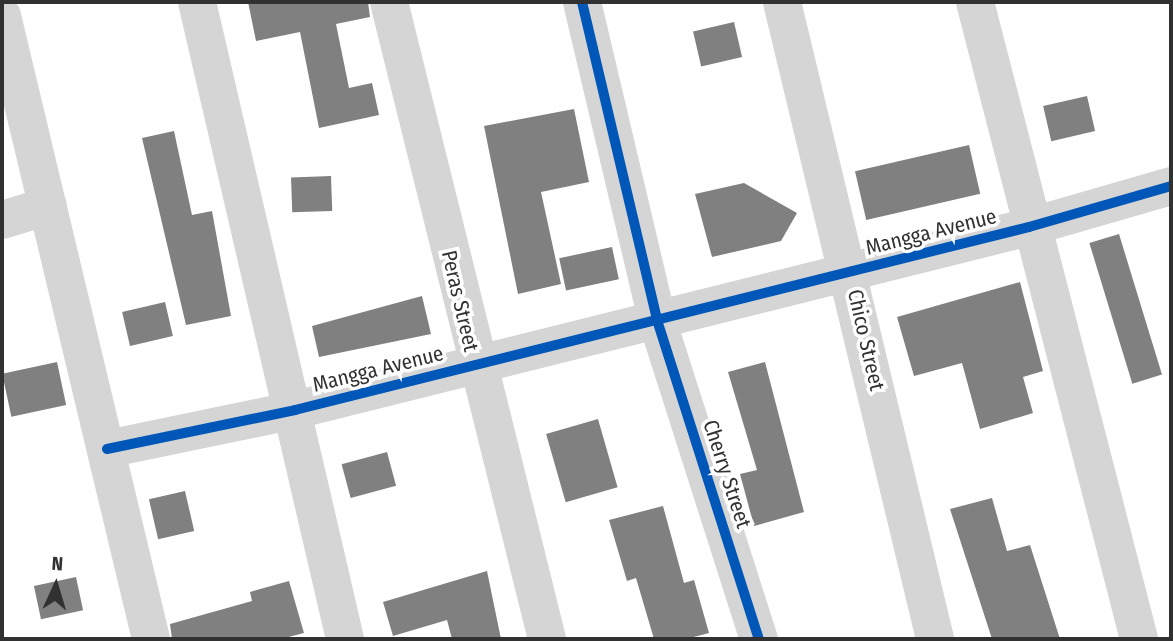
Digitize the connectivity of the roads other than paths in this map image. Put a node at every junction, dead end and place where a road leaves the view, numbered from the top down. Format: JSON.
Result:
{"nodes":[{"id":1,"x":197,"y":2,"type":"edge"},
{"id":2,"x":388,"y":2,"type":"edge"},
{"id":3,"x":582,"y":2,"type":"edge"},
{"id":4,"x":782,"y":2,"type":"edge"},
{"id":5,"x":975,"y":2,"type":"edge"},
{"id":6,"x":2,"y":16,"type":"edge"},
{"id":7,"x":1171,"y":186,"type":"edge"},
{"id":8,"x":48,"y":206,"type":"junction"},
{"id":9,"x":2,"y":220,"type":"edge"},
{"id":10,"x":1029,"y":227,"type":"junction"},
{"id":11,"x":850,"y":272,"type":"junction"},
{"id":12,"x":657,"y":320,"type":"junction"},
{"id":13,"x":475,"y":365,"type":"junction"},
{"id":14,"x":295,"y":410,"type":"junction"},
{"id":15,"x":107,"y":449,"type":"junction"},
{"id":16,"x":151,"y":639,"type":"edge"},
{"id":17,"x":345,"y":639,"type":"edge"},
{"id":18,"x":547,"y":639,"type":"edge"},
{"id":19,"x":759,"y":639,"type":"edge"},
{"id":20,"x":935,"y":639,"type":"edge"},
{"id":21,"x":1139,"y":639,"type":"edge"}],
"edges":[{"from":1,"to":14,"type":"street"},
{"from":2,"to":13,"type":"street","name":"Peras Street"},
{"from":3,"to":12,"type":"street"},
{"from":4,"to":11,"type":"street","name":"Chico Street"},
{"from":5,"to":10,"type":"street"},
{"from":6,"to":8,"type":"street"},
{"from":7,"to":10,"type":"street","name":"Mangga Avenue"},
{"from":8,"to":9,"type":"street"},
{"from":8,"to":15,"type":"street"},
{"from":10,"to":11,"type":"street","name":"Mangga Avenue"},
{"from":10,"to":21,"type":"street"},
{"from":11,"to":12,"type":"street","name":"Mangga Avenue"},
{"from":11,"to":20,"type":"street","name":"Chico Street"},
{"from":12,"to":13,"type":"street","name":"Mangga Avenue"},
{"from":12,"to":19,"type":"street","name":"Cherry Street"},
{"from":13,"to":14,"type":"street","name":"Mangga Avenue"},
{"from":13,"to":18,"type":"street","name":"Peras Street"},
{"from":14,"to":15,"type":"street","name":"Mangga Avenue"},
{"from":14,"to":17,"type":"street"},
{"from":15,"to":16,"type":"street"}]}
